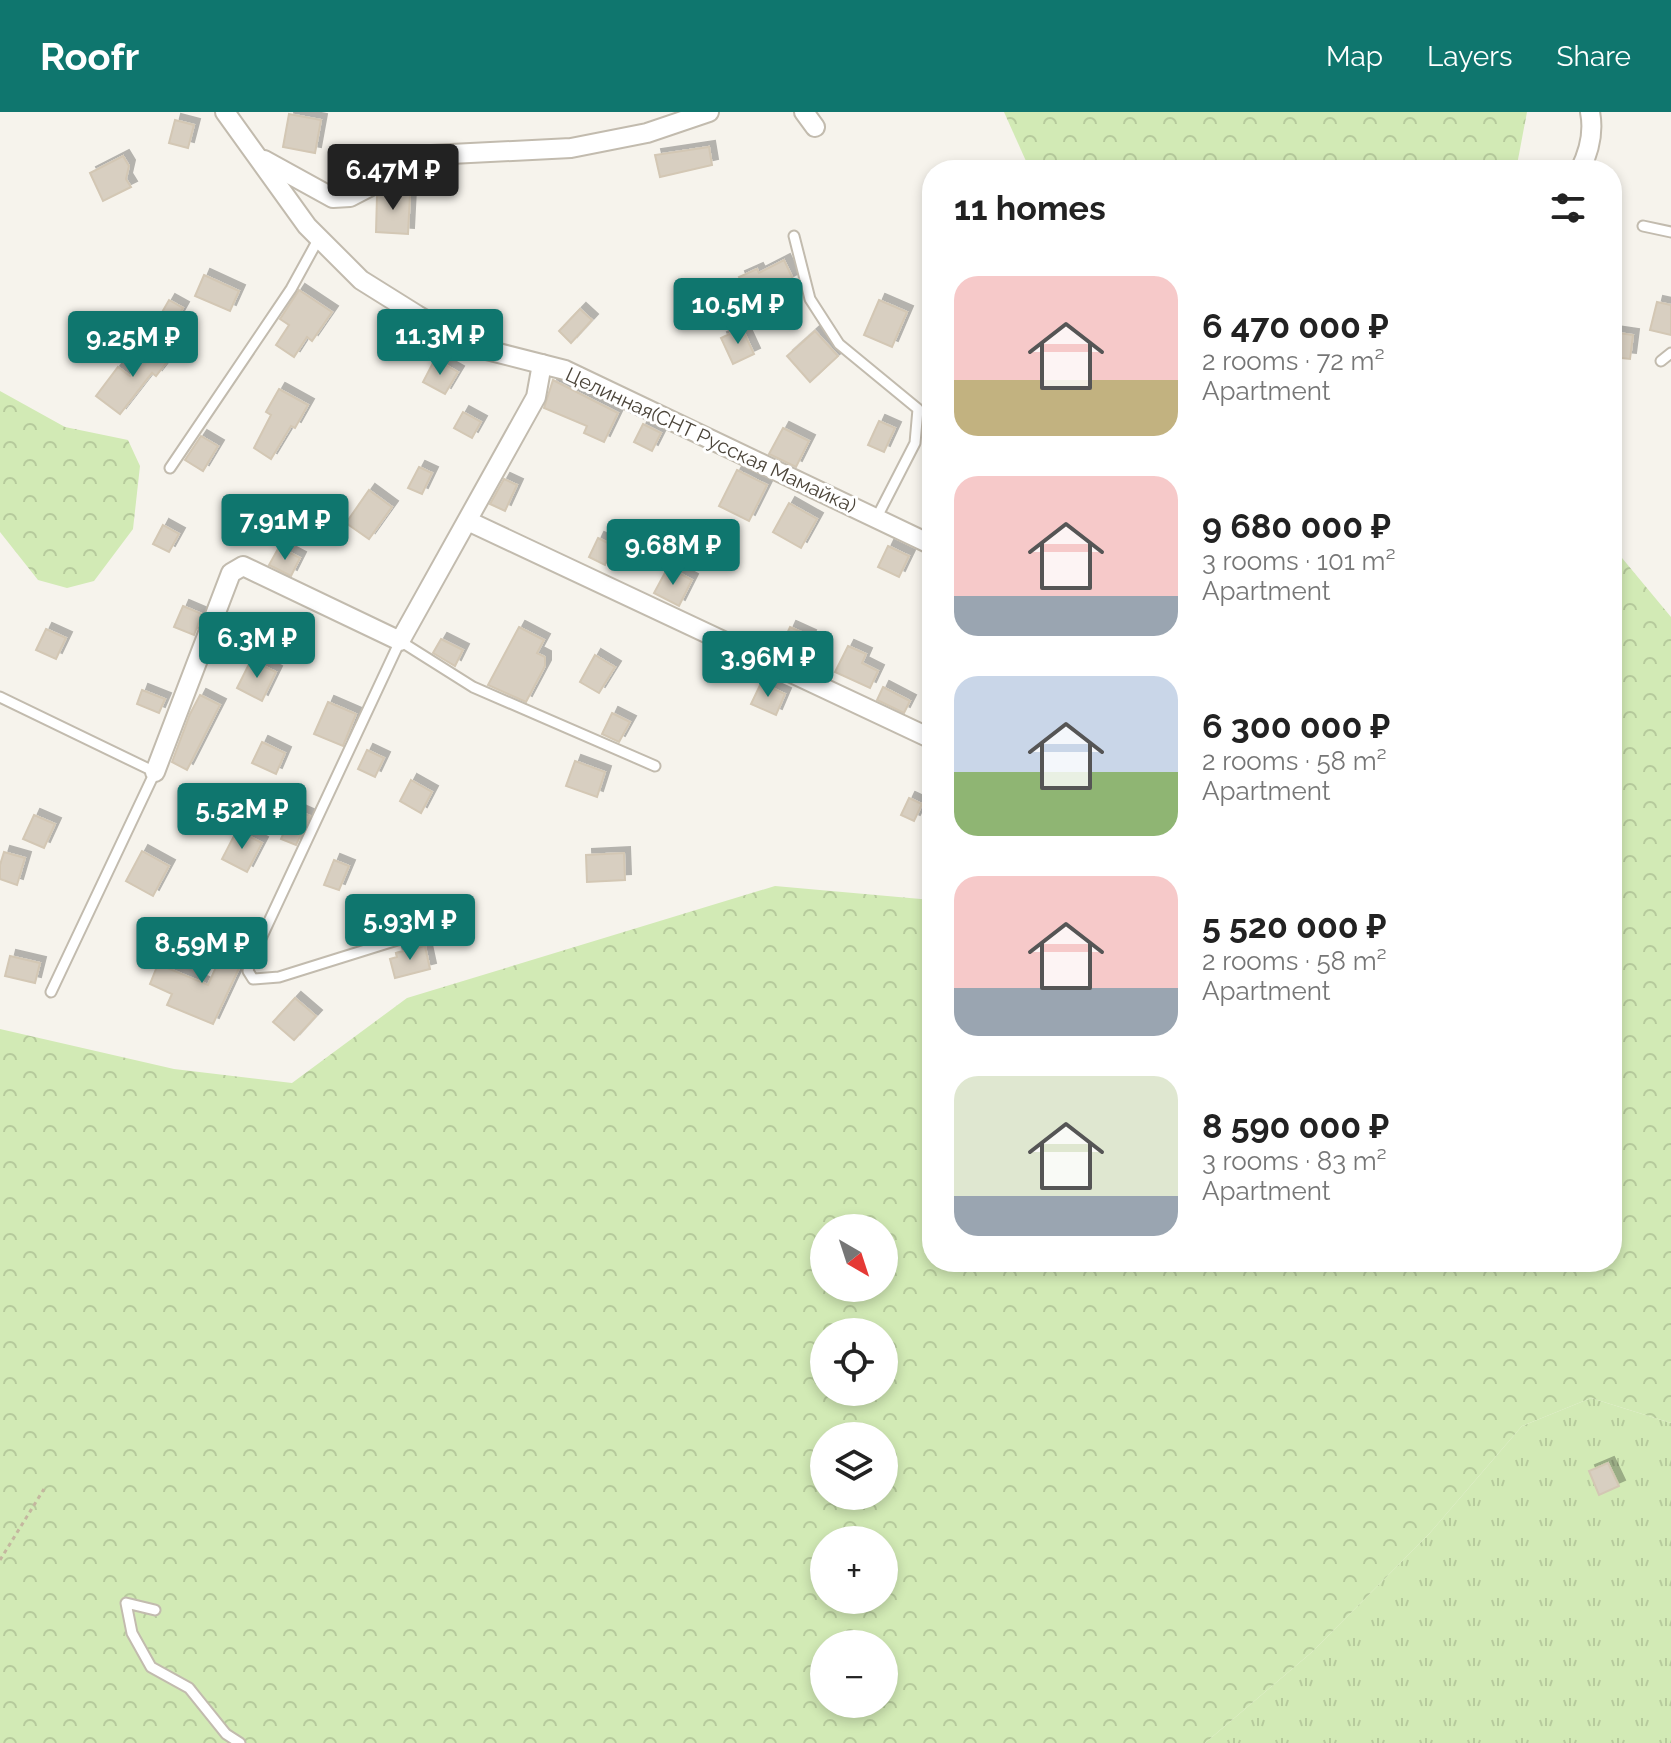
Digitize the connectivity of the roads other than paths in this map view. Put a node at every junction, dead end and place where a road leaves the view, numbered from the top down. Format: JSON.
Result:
{"nodes":[{"id":1,"x":225,"y":112,"type":"edge"},
{"id":2,"x":709,"y":112,"type":"edge"},
{"id":3,"x":1590,"y":112,"type":"edge"},
{"id":4,"x":258,"y":157,"type":"junction"},
{"id":5,"x":1585,"y":160,"type":"edge"},
{"id":6,"x":1643,"y":226,"type":"dead end"},
{"id":7,"x":1671,"y":232,"type":"edge"},
{"id":8,"x":794,"y":236,"type":"dead end"},
{"id":9,"x":319,"y":238,"type":"junction"},
{"id":10,"x":1671,"y":353,"type":"edge"},
{"id":11,"x":1661,"y":361,"type":"dead end"},
{"id":12,"x":542,"y":364,"type":"junction"},
{"id":13,"x":170,"y":468,"type":"dead end"},
{"id":14,"x":877,"y":517,"type":"junction"},
{"id":15,"x":468,"y":521,"type":"junction"},
{"id":16,"x":922,"y":540,"type":"edge"},
{"id":17,"x":400,"y":641,"type":"junction"},
{"id":18,"x":0,"y":697,"type":"edge"},
{"id":19,"x":922,"y":734,"type":"edge"},
{"id":20,"x":655,"y":766,"type":"dead end"},
{"id":21,"x":155,"y":772,"type":"junction"},
{"id":22,"x":439,"y":927,"type":"dead end"},
{"id":23,"x":51,"y":992,"type":"dead end"},
{"id":24,"x":155,"y":1610,"type":"dead end"},
{"id":25,"x":240,"y":1743,"type":"edge"}],
"edges":[{"from":1,"to":4,"type":"street","name":"Целинная(СНТ Русская Мамайка)"},
{"from":2,"to":4,"type":"street"},
{"from":3,"to":5,"type":"street"},
{"from":4,"to":9,"type":"street","name":"Целинная(СНТ Русская Мамайка)"},
{"from":6,"to":7,"type":"lane"},
{"from":8,"to":14,"type":"lane","name":"Целинная(СНТ Русская Мамайка)"},
{"from":9,"to":12,"type":"street","name":"Целинная(СНТ Русская Мамайка)"},
{"from":9,"to":13,"type":"lane"},
{"from":10,"to":11,"type":"lane"},
{"from":12,"to":14,"type":"street","name":"Целинная(СНТ Русская Мамайка)"},
{"from":12,"to":15,"type":"street","name":"Целинная(СНТ Русская Мамайка)"},
{"from":14,"to":16,"type":"street"},
{"from":15,"to":17,"type":"street","name":"Целинная(СНТ Русская Мамайка)"},
{"from":15,"to":19,"type":"street"},
{"from":17,"to":20,"type":"lane"},
{"from":17,"to":21,"type":"street"},
{"from":17,"to":22,"type":"lane","name":"Целинная(СНТ Русская Мамайка)"},
{"from":18,"to":21,"type":"lane"},
{"from":21,"to":23,"type":"lane"},
{"from":24,"to":25,"type":"lane"}]}
